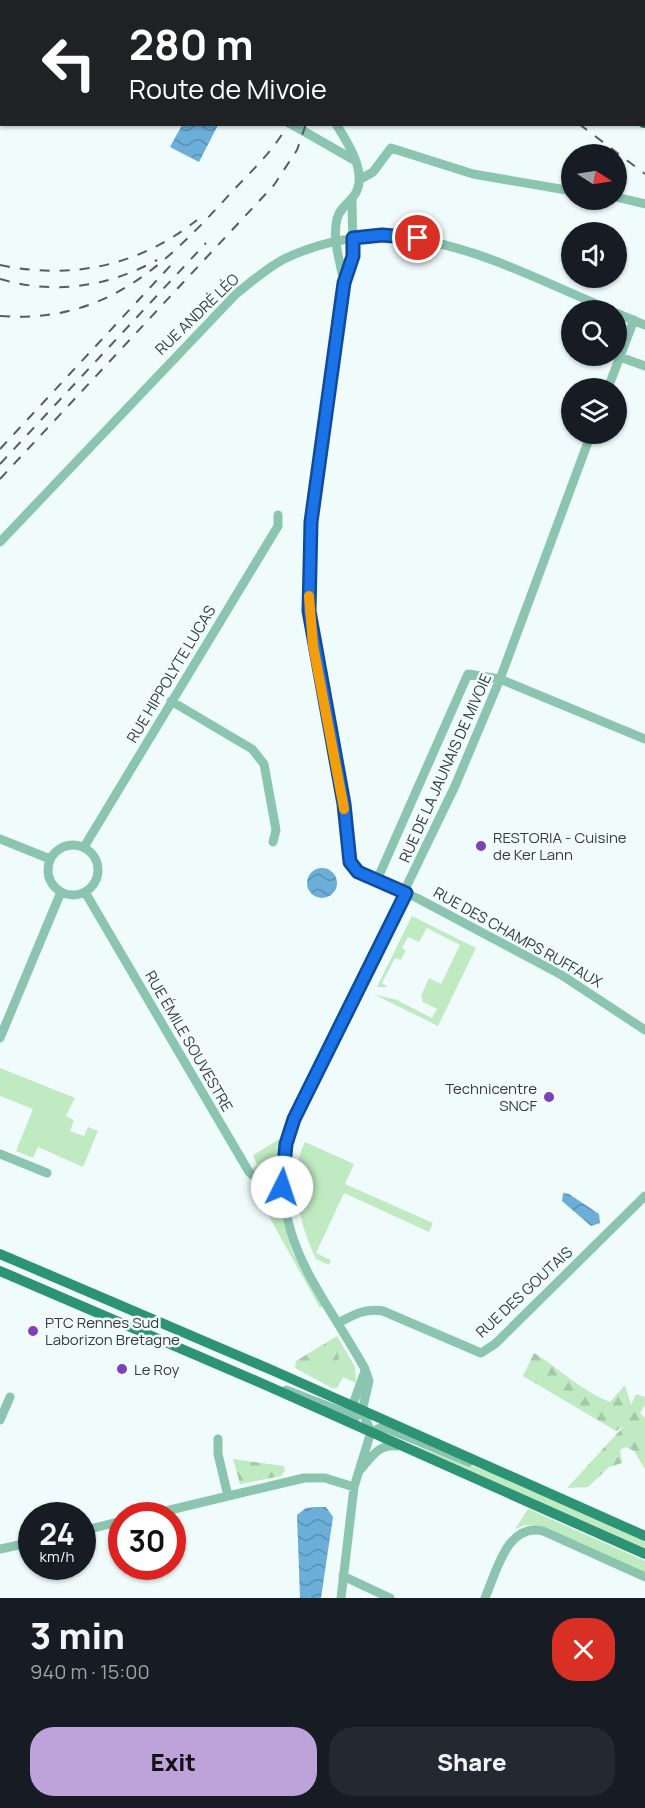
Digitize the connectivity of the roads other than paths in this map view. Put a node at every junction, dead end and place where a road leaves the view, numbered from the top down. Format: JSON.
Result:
{"nodes":[{"id":1,"x":294,"y":126,"type":"edge"},
{"id":2,"x":337,"y":126,"type":"edge"},
{"id":3,"x":354,"y":160,"type":"junction"},
{"id":4,"x":359,"y":180,"type":"junction"},
{"id":5,"x":561,"y":188,"type":"edge"},
{"id":6,"x":352,"y":198,"type":"junction"},
{"id":7,"x":627,"y":200,"type":"edge"},
{"id":8,"x":645,"y":204,"type":"edge"},
{"id":9,"x":353,"y":238,"type":"junction"},
{"id":10,"x":336,"y":242,"type":"junction"},
{"id":11,"x":344,"y":283,"type":"junction"},
{"id":12,"x":586,"y":300,"type":"edge"},
{"id":13,"x":627,"y":317,"type":"edge"},
{"id":14,"x":634,"y":320,"type":"junction"},
{"id":15,"x":645,"y":325,"type":"edge"},
{"id":16,"x":627,"y":338,"type":"edge"},
{"id":17,"x":627,"y":360,"type":"edge"},
{"id":18,"x":645,"y":366,"type":"edge"},
{"id":19,"x":587,"y":444,"type":"edge"},
{"id":20,"x":278,"y":515,"type":"dead end"},
{"id":21,"x":0,"y":542,"type":"edge"},
{"id":22,"x":500,"y":679,"type":"junction"},
{"id":23,"x":171,"y":701,"type":"junction"},
{"id":24,"x":645,"y":739,"type":"edge"},
{"id":25,"x":0,"y":839,"type":"edge"},
{"id":26,"x":273,"y":842,"type":"dead end"},
{"id":27,"x":84,"y":847,"type":"junction"},
{"id":28,"x":50,"y":859,"type":"junction"},
{"id":29,"x":377,"y":880,"type":"junction"},
{"id":30,"x":61,"y":892,"type":"junction"},
{"id":31,"x":85,"y":892,"type":"junction"},
{"id":32,"x":406,"y":893,"type":"junction"},
{"id":33,"x":645,"y":1030,"type":"edge"},
{"id":34,"x":0,"y":1038,"type":"edge"},
{"id":35,"x":0,"y":1154,"type":"edge"},
{"id":36,"x":47,"y":1173,"type":"dead end"},
{"id":37,"x":282,"y":1187,"type":"junction"},
{"id":38,"x":645,"y":1196,"type":"edge"},
{"id":39,"x":0,"y":1254,"type":"edge"},
{"id":40,"x":0,"y":1271,"type":"edge"},
{"id":41,"x":339,"y":1323,"type":"junction"},
{"id":42,"x":10,"y":1397,"type":"dead end"},
{"id":43,"x":358,"y":1416,"type":"junction"},
{"id":44,"x":0,"y":1420,"type":"edge"},
{"id":45,"x":371,"y":1432,"type":"junction"},
{"id":46,"x":218,"y":1439,"type":"dead end"},
{"id":47,"x":403,"y":1446,"type":"junction"},
{"id":48,"x":492,"y":1469,"type":"junction"},
{"id":49,"x":359,"y":1470,"type":"junction"},
{"id":50,"x":354,"y":1487,"type":"junction"},
{"id":51,"x":228,"y":1496,"type":"junction"},
{"id":52,"x":186,"y":1506,"type":"edge"},
{"id":53,"x":645,"y":1536,"type":"edge"},
{"id":54,"x":18,"y":1545,"type":"edge"},
{"id":55,"x":0,"y":1549,"type":"edge"},
{"id":56,"x":645,"y":1554,"type":"edge"},
{"id":57,"x":343,"y":1576,"type":"junction"},
{"id":58,"x":645,"y":1577,"type":"edge"},
{"id":59,"x":341,"y":1598,"type":"edge"},
{"id":60,"x":390,"y":1598,"type":"edge"},
{"id":61,"x":485,"y":1598,"type":"edge"}],
"edges":[{"from":1,"to":3,"type":"street"},
{"from":2,"to":3,"type":"street"},
{"from":3,"to":4,"type":"street"},
{"from":4,"to":5,"type":"street"},
{"from":4,"to":6,"type":"street"},
{"from":6,"to":9,"type":"street"},
{"from":6,"to":10,"type":"street"},
{"from":7,"to":8,"type":"street"},
{"from":9,"to":10,"type":"street","name":"RUE ANDRÉ LÉO"},
{"from":9,"to":11,"type":"street"},
{"from":9,"to":12,"type":"street","name":"RUE ANDRÉ LÉO"},
{"from":10,"to":11,"type":"street"},
{"from":10,"to":21,"type":"street","name":"RUE ANDRÉ LÉO"},
{"from":11,"to":29,"type":"street","name":"RUE DES CHAMPS RUFFAUX"},
{"from":13,"to":14,"type":"street"},
{"from":14,"to":15,"type":"street"},
{"from":14,"to":16,"type":"street"},
{"from":17,"to":18,"type":"street"},
{"from":19,"to":22,"type":"street","name":"RUE DE LA JAUNAIS DE MIVOIE"},
{"from":20,"to":23,"type":"street","name":"RUE HIPPOLYTE LUCAS"},
{"from":22,"to":24,"type":"street"},
{"from":22,"to":29,"type":"street"},
{"from":22,"to":32,"type":"street","name":"RUE DE LA JAUNAIS DE MIVOIE"},
{"from":23,"to":26,"type":"street"},
{"from":23,"to":27,"type":"street","name":"RUE HIPPOLYTE LUCAS"},
{"from":25,"to":28,"type":"street"},
{"from":27,"to":28,"type":"street"},
{"from":27,"to":31,"type":"street"},
{"from":28,"to":30,"type":"street"},
{"from":29,"to":32,"type":"street","name":"RUE DES CHAMPS RUFFAUX"},
{"from":30,"to":31,"type":"street"},
{"from":30,"to":34,"type":"street"},
{"from":31,"to":37,"type":"street","name":"RUE ÉMILE SOUVESTRE"},
{"from":32,"to":33,"type":"street","name":"RUE DES CHAMPS RUFFAUX"},
{"from":32,"to":37,"type":"street","name":"RUE DE LA JAUNAIS DE MIVOIE"},
{"from":35,"to":36,"type":"street"},
{"from":37,"to":41,"type":"street","name":"RUE DE LA JAUNAIS DE MIVOIE"},
{"from":38,"to":41,"type":"street","name":"RUE DES GOUTAIS"},
{"from":39,"to":43,"type":"main road"},
{"from":40,"to":43,"type":"main road"},
{"from":41,"to":43,"type":"street","name":"RUE DE LA JAUNAIS DE MIVOIE"},
{"from":42,"to":44,"type":"street"},
{"from":43,"to":45,"type":"main road"},
{"from":43,"to":45,"type":"street"},
{"from":43,"to":48,"type":"main road"},
{"from":45,"to":47,"type":"main road"},
{"from":45,"to":48,"type":"street"},
{"from":45,"to":49,"type":"street"},
{"from":46,"to":51,"type":"street"},
{"from":47,"to":49,"type":"street"},
{"from":47,"to":56,"type":"main road"},
{"from":48,"to":53,"type":"main road"},
{"from":49,"to":50,"type":"street"},
{"from":50,"to":51,"type":"street"},
{"from":50,"to":57,"type":"street"},
{"from":51,"to":52,"type":"street"},
{"from":54,"to":55,"type":"street"},
{"from":57,"to":59,"type":"street"},
{"from":57,"to":60,"type":"street"},
{"from":58,"to":61,"type":"street"}]}
